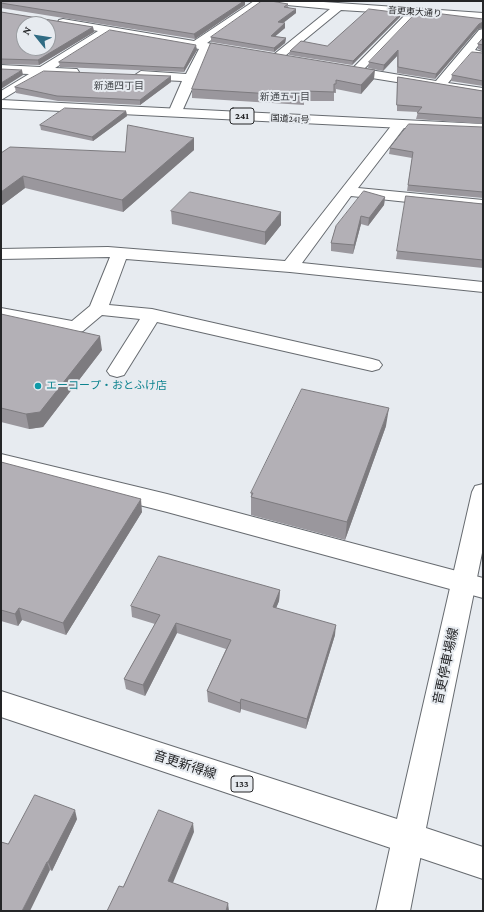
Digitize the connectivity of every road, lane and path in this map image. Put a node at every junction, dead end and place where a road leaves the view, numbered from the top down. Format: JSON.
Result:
{"nodes":[{"id":1,"x":261,"y":1,"type":"edge"},
{"id":2,"x":276,"y":1,"type":"edge"},
{"id":3,"x":339,"y":7,"type":"junction"},
{"id":4,"x":414,"y":12,"type":"junction"},
{"id":5,"x":483,"y":16,"type":"edge"},
{"id":6,"x":56,"y":21,"type":"edge"},
{"id":7,"x":108,"y":30,"type":"junction"},
{"id":8,"x":483,"y":32,"type":"edge"},
{"id":9,"x":201,"y":46,"type":"junction"},
{"id":10,"x":468,"y":52,"type":"junction"},
{"id":11,"x":483,"y":55,"type":"edge"},
{"id":12,"x":276,"y":58,"type":"junction"},
{"id":13,"x":291,"y":60,"type":"edge"},
{"id":14,"x":334,"y":68,"type":"edge"},
{"id":15,"x":1,"y":69,"type":"edge"},
{"id":16,"x":39,"y":71,"type":"junction"},
{"id":17,"x":356,"y":72,"type":"junction"},
{"id":18,"x":87,"y":73,"type":"edge"},
{"id":19,"x":126,"y":75,"type":"edge"},
{"id":20,"x":190,"y":78,"type":"junction"},
{"id":21,"x":440,"y":84,"type":"junction"},
{"id":22,"x":483,"y":92,"type":"edge"},
{"id":23,"x":1,"y":96,"type":"edge"},
{"id":24,"x":1,"y":104,"type":"edge"},
{"id":25,"x":175,"y":112,"type":"junction"},
{"id":26,"x":400,"y":124,"type":"junction"},
{"id":27,"x":483,"y":128,"type":"edge"},
{"id":28,"x":347,"y":191,"type":"junction"},
{"id":29,"x":483,"y":205,"type":"edge"},
{"id":30,"x":120,"y":253,"type":"junction"},
{"id":31,"x":1,"y":254,"type":"edge"},
{"id":32,"x":290,"y":267,"type":"junction"},
{"id":33,"x":483,"y":287,"type":"edge"},
{"id":34,"x":98,"y":309,"type":"junction"},
{"id":35,"x":1,"y":313,"type":"edge"},
{"id":36,"x":152,"y":315,"type":"junction"},
{"id":37,"x":372,"y":365,"type":"dead end"},
{"id":38,"x":118,"y":371,"type":"dead end"},
{"id":39,"x":1,"y":462,"type":"edge"},
{"id":40,"x":483,"y":492,"type":"edge"},
{"id":41,"x":474,"y":586,"type":"edge"},
{"id":42,"x":1,"y":704,"type":"edge"},
{"id":43,"x":408,"y":839,"type":"junction"},
{"id":44,"x":483,"y":863,"type":"edge"},
{"id":45,"x":393,"y":911,"type":"edge"}],
"edges":[{"from":1,"to":9,"type":"main road"},
{"from":2,"to":3,"type":"main road","name":"音更東大通り"},
{"from":3,"to":4,"type":"main road","name":"音更東大通り"},
{"from":3,"to":12,"type":"main road"},
{"from":4,"to":5,"type":"main road","name":"音更東大通り"},
{"from":4,"to":17,"type":"main road"},
{"from":6,"to":7,"type":"main road"},
{"from":7,"to":9,"type":"main road"},
{"from":7,"to":16,"type":"main road"},
{"from":8,"to":10,"type":"main road"},
{"from":9,"to":12,"type":"main road"},
{"from":9,"to":20,"type":"main road"},
{"from":10,"to":11,"type":"main road"},
{"from":10,"to":21,"type":"main road"},
{"from":12,"to":13,"type":"main road"},
{"from":14,"to":17,"type":"main road"},
{"from":15,"to":16,"type":"main road"},
{"from":16,"to":18,"type":"main road"},
{"from":16,"to":23,"type":"main road"},
{"from":17,"to":21,"type":"main road"},
{"from":19,"to":20,"type":"main road"},
{"from":20,"to":25,"type":"main road"},
{"from":21,"to":22,"type":"main road"},
{"from":24,"to":25,"type":"main road","name":"国道241号","number":"241"},
{"from":25,"to":26,"type":"main road","name":"国道241号","number":"241"},
{"from":26,"to":27,"type":"main road","name":"国道241号","number":"241"},
{"from":26,"to":28,"type":"main road"},
{"from":28,"to":29,"type":"main road"},
{"from":28,"to":32,"type":"main road"},
{"from":30,"to":31,"type":"main road"},
{"from":30,"to":32,"type":"main road"},
{"from":30,"to":34,"type":"main road"},
{"from":32,"to":33,"type":"main road"},
{"from":34,"to":35,"type":"main road"},
{"from":34,"to":36,"type":"main road"},
{"from":36,"to":37,"type":"main road"},
{"from":36,"to":38,"type":"main road"},
{"from":39,"to":41,"type":"main road"},
{"from":40,"to":41,"type":"main road","name":"音更停車場線"},
{"from":41,"to":43,"type":"main road","name":"音更停車場線"},
{"from":42,"to":43,"type":"main road","name":"音更新得線","number":"133"},
{"from":43,"to":44,"type":"main road","name":"音更新得線","number":"133"},
{"from":43,"to":45,"type":"main road","name":"音更停車場線"}]}
